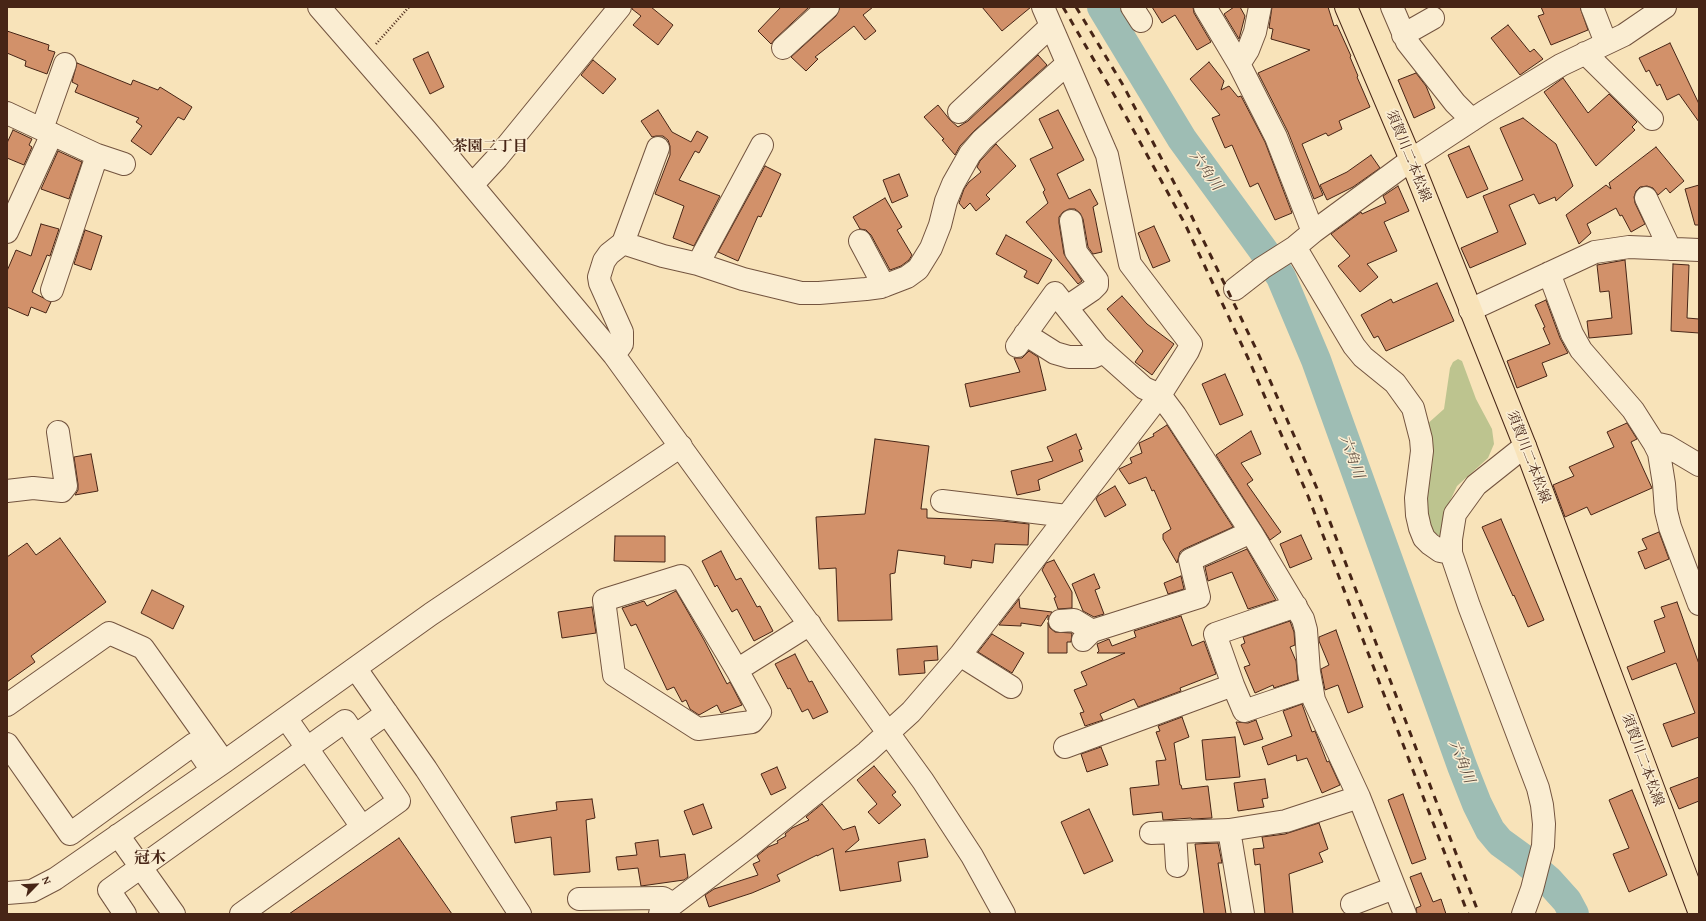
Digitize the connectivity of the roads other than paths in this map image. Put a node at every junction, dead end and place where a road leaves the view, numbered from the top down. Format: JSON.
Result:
{"nodes":[{"id":1,"x":319,"y":7,"type":"edge"},
{"id":2,"x":620,"y":7,"type":"edge"},
{"id":3,"x":828,"y":7,"type":"edge"},
{"id":4,"x":1205,"y":7,"type":"edge"},
{"id":5,"x":1260,"y":7,"type":"edge"},
{"id":6,"x":1346,"y":7,"type":"edge"},
{"id":7,"x":1392,"y":7,"type":"edge"},
{"id":8,"x":1592,"y":7,"type":"edge"},
{"id":9,"x":1665,"y":7,"type":"edge"},
{"id":10,"x":1047,"y":17,"type":"edge"},
{"id":11,"x":1433,"y":18,"type":"dead end"},
{"id":12,"x":1403,"y":35,"type":"junction"},
{"id":13,"x":1606,"y":43,"type":"junction"},
{"id":14,"x":783,"y":48,"type":"dead end"},
{"id":15,"x":1585,"y":53,"type":"junction"},
{"id":16,"x":65,"y":64,"type":"dead end"},
{"id":17,"x":1067,"y":64,"type":"junction"},
{"id":18,"x":1239,"y":64,"type":"junction"},
{"id":19,"x":959,"y":112,"type":"dead end"},
{"id":20,"x":7,"y":113,"type":"edge"},
{"id":21,"x":1652,"y":119,"type":"dead end"},
{"id":22,"x":1472,"y":120,"type":"junction"},
{"id":23,"x":47,"y":132,"type":"junction"},
{"id":24,"x":762,"y":145,"type":"dead end"},
{"id":25,"x":658,"y":148,"type":"dead end"},
{"id":26,"x":97,"y":155,"type":"junction"},
{"id":27,"x":1410,"y":160,"type":"junction"},
{"id":28,"x":124,"y":164,"type":"dead end"},
{"id":29,"x":472,"y":185,"type":"junction"},
{"id":30,"x":1646,"y":198,"type":"dead end"},
{"id":31,"x":1071,"y":221,"type":"dead end"},
{"id":32,"x":7,"y":232,"type":"edge"},
{"id":33,"x":1313,"y":232,"type":"junction"},
{"id":34,"x":860,"y":241,"type":"dead end"},
{"id":35,"x":622,"y":243,"type":"junction"},
{"id":36,"x":1292,"y":249,"type":"junction"},
{"id":37,"x":1670,"y":249,"type":"junction"},
{"id":38,"x":1699,"y":250,"type":"edge"},
{"id":39,"x":698,"y":264,"type":"junction"},
{"id":40,"x":1549,"y":273,"type":"junction"},
{"id":41,"x":884,"y":286,"type":"junction"},
{"id":42,"x":1235,"y":289,"type":"dead end"},
{"id":43,"x":52,"y":290,"type":"dead end"},
{"id":44,"x":1066,"y":307,"type":"junction"},
{"id":45,"x":1470,"y":310,"type":"junction"},
{"id":46,"x":1104,"y":352,"type":"junction"},
{"id":47,"x":614,"y":355,"type":"junction"},
{"id":48,"x":1160,"y":395,"type":"junction"},
{"id":49,"x":58,"y":432,"type":"dead end"},
{"id":50,"x":1654,"y":442,"type":"junction"},
{"id":51,"x":681,"y":446,"type":"junction"},
{"id":52,"x":1525,"y":446,"type":"junction"},
{"id":53,"x":1699,"y":466,"type":"edge"},
{"id":54,"x":7,"y":491,"type":"edge"},
{"id":55,"x":942,"y":501,"type":"dead end"},
{"id":56,"x":1067,"y":516,"type":"junction"},
{"id":57,"x":1251,"y":532,"type":"junction"},
{"id":58,"x":1451,"y":553,"type":"junction"},
{"id":59,"x":1693,"y":575,"type":"edge"},
{"id":60,"x":1699,"y":604,"type":"edge"},
{"id":61,"x":1296,"y":606,"type":"junction"},
{"id":62,"x":1060,"y":621,"type":"dead end"},
{"id":63,"x":810,"y":624,"type":"junction"},
{"id":64,"x":960,"y":655,"type":"junction"},
{"id":65,"x":356,"y":669,"type":"junction"},
{"id":66,"x":736,"y":670,"type":"junction"},
{"id":67,"x":1233,"y":685,"type":"junction"},
{"id":68,"x":1011,"y":687,"type":"dead end"},
{"id":69,"x":1312,"y":688,"type":"junction"},
{"id":70,"x":7,"y":705,"type":"edge"},
{"id":71,"x":387,"y":713,"type":"junction"},
{"id":72,"x":286,"y":718,"type":"junction"},
{"id":73,"x":888,"y":734,"type":"junction"},
{"id":74,"x":355,"y":736,"type":"junction"},
{"id":75,"x":7,"y":744,"type":"edge"},
{"id":76,"x":1065,"y":747,"type":"dead end"},
{"id":77,"x":306,"y":749,"type":"junction"},
{"id":78,"x":218,"y":766,"type":"junction"},
{"id":79,"x":1359,"y":797,"type":"junction"},
{"id":80,"x":104,"y":809,"type":"junction"},
{"id":81,"x":362,"y":827,"type":"junction"},
{"id":82,"x":1229,"y":830,"type":"junction"},
{"id":83,"x":1175,"y":832,"type":"junction"},
{"id":84,"x":1151,"y":833,"type":"dead end"},
{"id":85,"x":120,"y":834,"type":"junction"},
{"id":86,"x":1177,"y":866,"type":"dead end"},
{"id":87,"x":141,"y":867,"type":"junction"},
{"id":88,"x":1394,"y":888,"type":"junction"},
{"id":89,"x":7,"y":893,"type":"edge"},
{"id":90,"x":579,"y":899,"type":"dead end"},
{"id":91,"x":1352,"y":904,"type":"dead end"},
{"id":92,"x":666,"y":909,"type":"edge"},
{"id":93,"x":1699,"y":911,"type":"edge"},
{"id":94,"x":126,"y":914,"type":"edge"},
{"id":95,"x":174,"y":914,"type":"edge"},
{"id":96,"x":241,"y":914,"type":"edge"},
{"id":97,"x":520,"y":914,"type":"edge"},
{"id":98,"x":1004,"y":914,"type":"edge"},
{"id":99,"x":1243,"y":914,"type":"edge"},
{"id":100,"x":1405,"y":914,"type":"edge"},
{"id":101,"x":1523,"y":914,"type":"edge"}],
"edges":[{"from":1,"to":29,"type":"street"},
{"from":2,"to":29,"type":"street"},
{"from":3,"to":14,"type":"street"},
{"from":4,"to":18,"type":"street"},
{"from":5,"to":18,"type":"street"},
{"from":6,"to":27,"type":"main road","name":"須賀川二本松線"},
{"from":7,"to":12,"type":"street"},
{"from":8,"to":13,"type":"street"},
{"from":9,"to":13,"type":"street"},
{"from":10,"to":17,"type":"street"},
{"from":10,"to":19,"type":"street"},
{"from":11,"to":12,"type":"street"},
{"from":12,"to":22,"type":"street"},
{"from":13,"to":15,"type":"street"},
{"from":15,"to":21,"type":"street"},
{"from":15,"to":22,"type":"street"},
{"from":16,"to":23,"type":"street"},
{"from":17,"to":41,"type":"street"},
{"from":17,"to":48,"type":"street"},
{"from":18,"to":33,"type":"street"},
{"from":20,"to":23,"type":"street"},
{"from":22,"to":27,"type":"street"},
{"from":23,"to":26,"type":"street"},
{"from":23,"to":32,"type":"street"},
{"from":24,"to":39,"type":"street"},
{"from":25,"to":35,"type":"street"},
{"from":26,"to":28,"type":"street"},
{"from":26,"to":43,"type":"street"},
{"from":27,"to":33,"type":"street"},
{"from":27,"to":45,"type":"main road","name":"須賀川二本松線"},
{"from":29,"to":47,"type":"street"},
{"from":30,"to":37,"type":"street"},
{"from":31,"to":44,"type":"street"},
{"from":33,"to":36,"type":"street"},
{"from":34,"to":41,"type":"street"},
{"from":35,"to":39,"type":"street"},
{"from":35,"to":47,"type":"street"},
{"from":36,"to":42,"type":"street"},
{"from":36,"to":58,"type":"street"},
{"from":37,"to":38,"type":"street"},
{"from":37,"to":40,"type":"street"},
{"from":39,"to":41,"type":"street"},
{"from":40,"to":45,"type":"street"},
{"from":40,"to":50,"type":"street"},
{"from":44,"to":46,"type":"street"},
{"from":44,"to":46,"type":"street"},
{"from":45,"to":52,"type":"main road","name":"須賀川二本松線"},
{"from":46,"to":48,"type":"street"},
{"from":47,"to":51,"type":"street"},
{"from":48,"to":56,"type":"street"},
{"from":48,"to":57,"type":"street"},
{"from":49,"to":54,"type":"street"},
{"from":50,"to":53,"type":"street"},
{"from":50,"to":59,"type":"street"},
{"from":51,"to":63,"type":"street"},
{"from":51,"to":65,"type":"street"},
{"from":52,"to":58,"type":"street"},
{"from":52,"to":93,"type":"main road","name":"須賀川二本松線"},
{"from":55,"to":56,"type":"street"},
{"from":56,"to":64,"type":"street"},
{"from":57,"to":61,"type":"street"},
{"from":57,"to":62,"type":"street"},
{"from":58,"to":101,"type":"street"},
{"from":59,"to":60,"type":"street"},
{"from":61,"to":67,"type":"street"},
{"from":61,"to":69,"type":"street"},
{"from":63,"to":66,"type":"street"},
{"from":63,"to":73,"type":"street"},
{"from":64,"to":68,"type":"street"},
{"from":64,"to":73,"type":"street"},
{"from":65,"to":71,"type":"street"},
{"from":65,"to":72,"type":"street"},
{"from":66,"to":66,"type":"street"},
{"from":67,"to":69,"type":"street"},
{"from":67,"to":76,"type":"street"},
{"from":69,"to":79,"type":"street"},
{"from":70,"to":78,"type":"street"},
{"from":71,"to":74,"type":"street"},
{"from":71,"to":97,"type":"street"},
{"from":72,"to":77,"type":"street"},
{"from":72,"to":78,"type":"street"},
{"from":73,"to":92,"type":"street"},
{"from":73,"to":98,"type":"street"},
{"from":74,"to":77,"type":"street"},
{"from":74,"to":81,"type":"street"},
{"from":75,"to":80,"type":"street"},
{"from":77,"to":81,"type":"street"},
{"from":77,"to":87,"type":"street"},
{"from":78,"to":80,"type":"street"},
{"from":78,"to":85,"type":"street"},
{"from":79,"to":82,"type":"street"},
{"from":79,"to":88,"type":"street"},
{"from":80,"to":85,"type":"street"},
{"from":81,"to":96,"type":"street"},
{"from":82,"to":83,"type":"street"},
{"from":82,"to":99,"type":"street"},
{"from":83,"to":84,"type":"street"},
{"from":83,"to":86,"type":"street"},
{"from":85,"to":87,"type":"street"},
{"from":85,"to":89,"type":"street"},
{"from":87,"to":94,"type":"street"},
{"from":87,"to":95,"type":"street"},
{"from":88,"to":91,"type":"street"},
{"from":88,"to":100,"type":"street"},
{"from":90,"to":92,"type":"street"}]}
